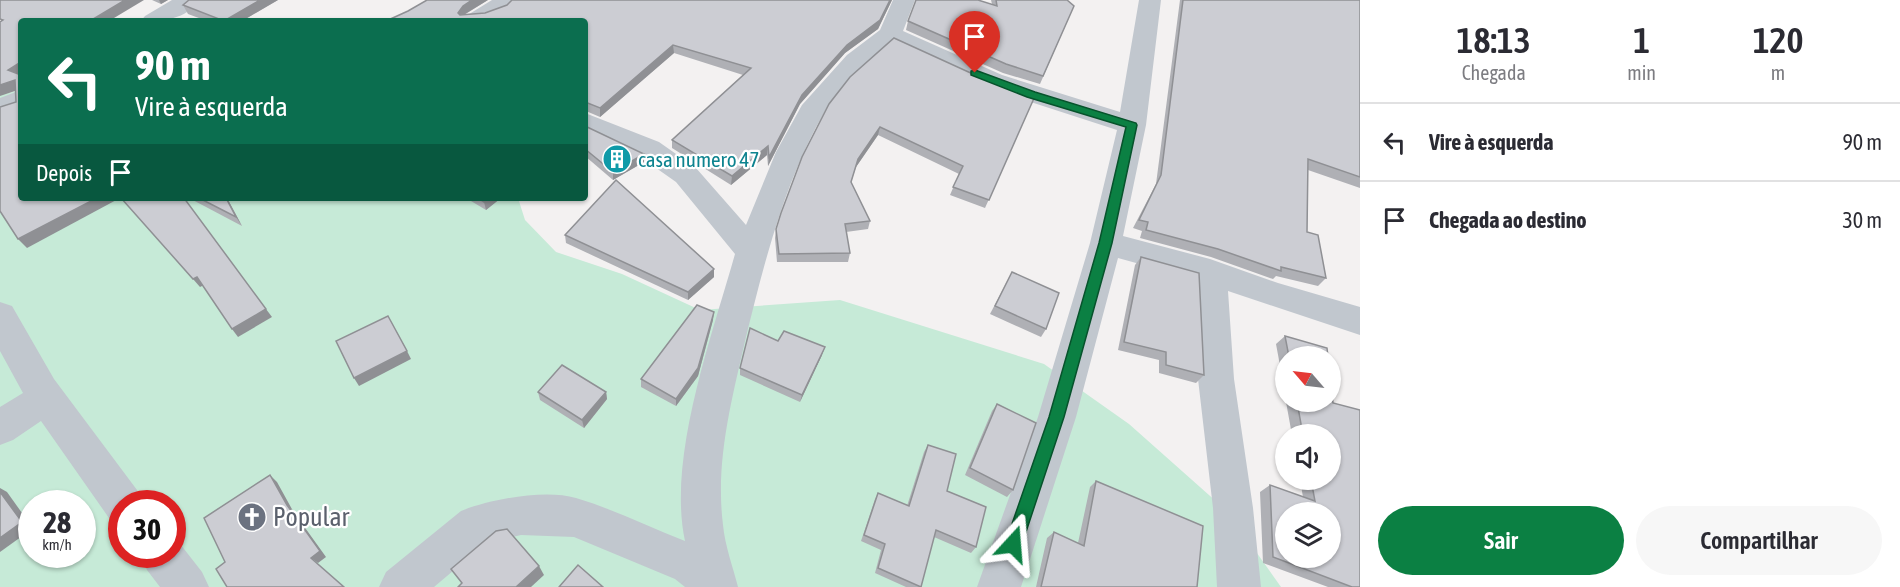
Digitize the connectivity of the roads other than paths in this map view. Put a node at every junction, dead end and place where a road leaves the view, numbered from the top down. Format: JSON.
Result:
{"nodes":[{"id":1,"x":188,"y":0,"type":"edge"},
{"id":2,"x":508,"y":0,"type":"edge"},
{"id":3,"x":904,"y":0,"type":"edge"},
{"id":4,"x":1150,"y":0,"type":"edge"},
{"id":5,"x":158,"y":18,"type":"edge"},
{"id":6,"x":479,"y":18,"type":"edge"},
{"id":7,"x":890,"y":34,"type":"junction"},
{"id":8,"x":18,"y":100,"type":"edge"},
{"id":9,"x":0,"y":109,"type":"edge"},
{"id":10,"x":588,"y":123,"type":"edge"},
{"id":11,"x":1132,"y":125,"type":"junction"},
{"id":12,"x":1106,"y":243,"type":"junction"},
{"id":13,"x":751,"y":252,"type":"junction"},
{"id":14,"x":1210,"y":271,"type":"junction"},
{"id":15,"x":0,"y":316,"type":"edge"},
{"id":16,"x":1360,"y":321,"type":"edge"},
{"id":17,"x":45,"y":398,"type":"junction"},
{"id":18,"x":0,"y":428,"type":"edge"},
{"id":19,"x":113,"y":490,"type":"edge"},
{"id":20,"x":172,"y":568,"type":"edge"},
{"id":21,"x":715,"y":585,"type":"edge"},
{"id":22,"x":187,"y":587,"type":"edge"},
{"id":23,"x":401,"y":587,"type":"edge"},
{"id":24,"x":999,"y":587,"type":"edge"},
{"id":25,"x":1239,"y":587,"type":"edge"},
{"id":26,"x":1246,"y":587,"type":"edge"}],
"edges":[{"from":1,"to":5,"type":"street"},
{"from":2,"to":6,"type":"street"},
{"from":3,"to":7,"type":"street"},
{"from":4,"to":11,"type":"street"},
{"from":7,"to":11,"type":"street"},
{"from":7,"to":13,"type":"street"},
{"from":8,"to":9,"type":"street"},
{"from":10,"to":13,"type":"street"},
{"from":11,"to":12,"type":"street"},
{"from":12,"to":14,"type":"street"},
{"from":12,"to":24,"type":"street"},
{"from":13,"to":21,"type":"street"},
{"from":14,"to":16,"type":"street"},
{"from":14,"to":25,"type":"street"},
{"from":15,"to":17,"type":"street"},
{"from":17,"to":18,"type":"street"},
{"from":17,"to":19,"type":"street"},
{"from":20,"to":22,"type":"street"},
{"from":21,"to":23,"type":"street"},
{"from":25,"to":26,"type":"street"}]}
